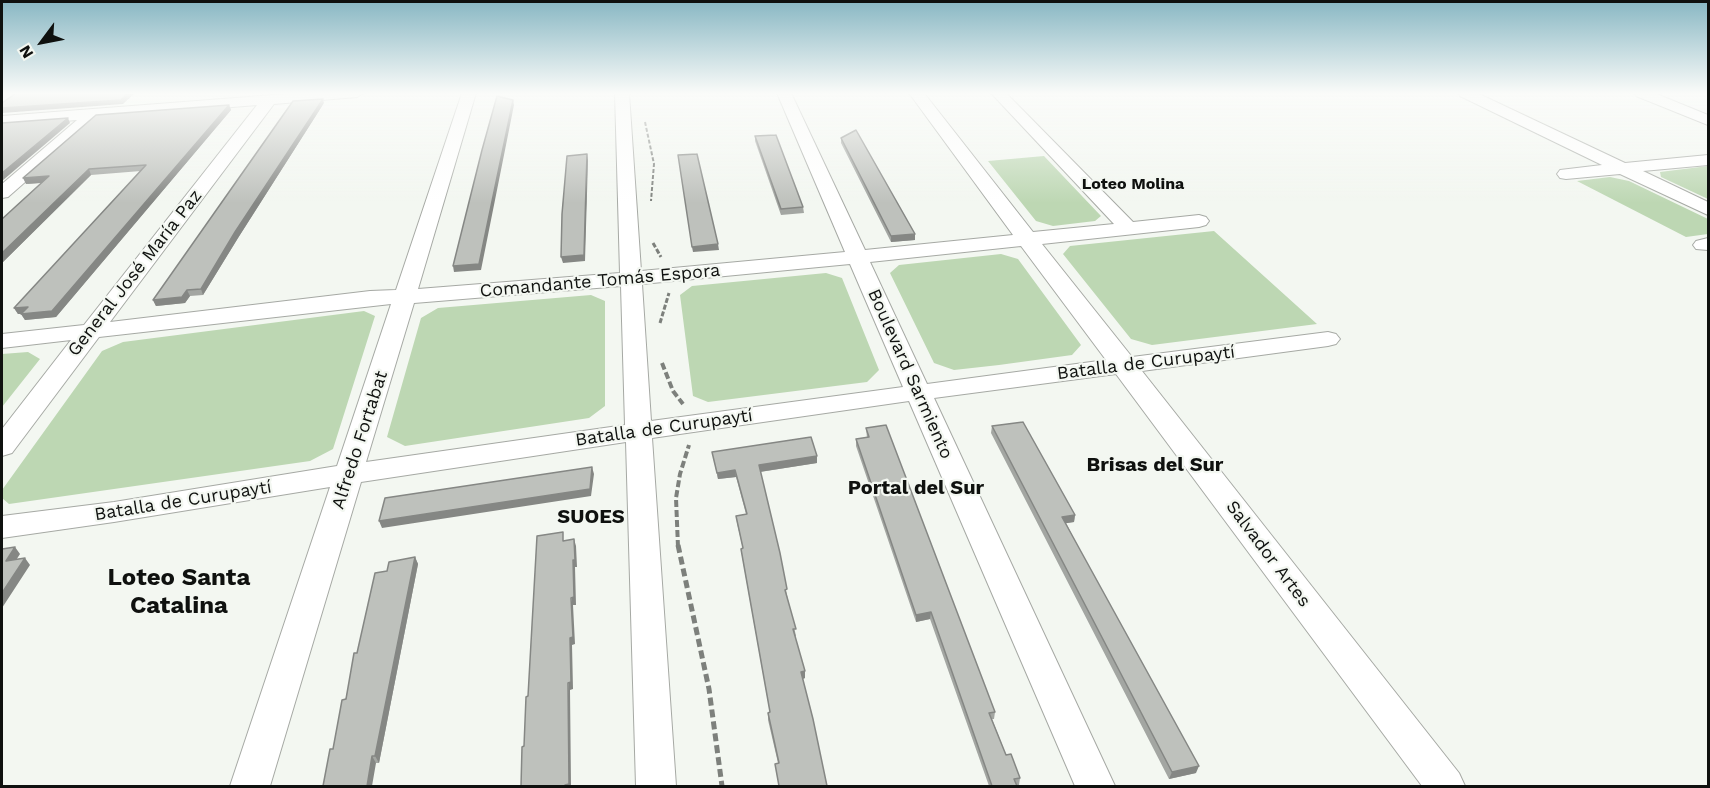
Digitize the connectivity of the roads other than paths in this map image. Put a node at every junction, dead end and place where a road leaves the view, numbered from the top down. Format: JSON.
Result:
{"nodes":[{"id":1,"x":75,"y":130,"type":"edge"},
{"id":2,"x":246,"y":130,"type":"edge"},
{"id":3,"x":458,"y":130,"type":"edge"},
{"id":4,"x":624,"y":130,"type":"edge"},
{"id":5,"x":801,"y":130,"type":"edge"},
{"id":6,"x":944,"y":130,"type":"edge"},
{"id":7,"x":1033,"y":130,"type":"edge"},
{"id":8,"x":1542,"y":130,"type":"edge"},
{"id":9,"x":1708,"y":160,"type":"edge"},
{"id":10,"x":1622,"y":168,"type":"junction"},
{"id":11,"x":1566,"y":174,"type":"dead end"},
{"id":12,"x":2,"y":193,"type":"edge"},
{"id":13,"x":1708,"y":209,"type":"edge"},
{"id":14,"x":1199,"y":221,"type":"dead end"},
{"id":15,"x":1129,"y":229,"type":"junction"},
{"id":16,"x":1027,"y":239,"type":"junction"},
{"id":17,"x":858,"y":257,"type":"junction"},
{"id":18,"x":631,"y":279,"type":"junction"},
{"id":19,"x":405,"y":297,"type":"junction"},
{"id":20,"x":91,"y":331,"type":"junction"},
{"id":21,"x":1328,"y":339,"type":"dead end"},
{"id":22,"x":2,"y":340,"type":"edge"},
{"id":23,"x":1124,"y":366,"type":"junction"},
{"id":24,"x":919,"y":392,"type":"junction"},
{"id":25,"x":639,"y":431,"type":"junction"},
{"id":26,"x":2,"y":447,"type":"edge"},
{"id":27,"x":349,"y":474,"type":"junction"},
{"id":28,"x":2,"y":527,"type":"edge"},
{"id":29,"x":250,"y":786,"type":"edge"},
{"id":30,"x":656,"y":786,"type":"edge"},
{"id":31,"x":1095,"y":786,"type":"edge"},
{"id":32,"x":1445,"y":786,"type":"edge"}],
"edges":[{"from":1,"to":12,"type":"street"},
{"from":2,"to":20,"type":"street","name":"General José María Paz"},
{"from":3,"to":19,"type":"street","name":"Alfredo Fortabat"},
{"from":4,"to":18,"type":"street"},
{"from":5,"to":17,"type":"street","name":"Boulevard Sarmiento"},
{"from":6,"to":16,"type":"street","name":"Salvador Artes"},
{"from":7,"to":15,"type":"street"},
{"from":8,"to":10,"type":"street"},
{"from":9,"to":10,"type":"street"},
{"from":10,"to":11,"type":"street"},
{"from":10,"to":13,"type":"street"},
{"from":14,"to":15,"type":"street","name":"Comandante Tomás Espora"},
{"from":15,"to":16,"type":"street","name":"Comandante Tomás Espora"},
{"from":16,"to":17,"type":"street","name":"Comandante Tomás Espora"},
{"from":16,"to":23,"type":"street","name":"Salvador Artes"},
{"from":17,"to":18,"type":"street","name":"Comandante Tomás Espora"},
{"from":17,"to":24,"type":"street","name":"Boulevard Sarmiento"},
{"from":18,"to":19,"type":"street","name":"Comandante Tomás Espora"},
{"from":18,"to":25,"type":"street"},
{"from":19,"to":20,"type":"street","name":"Comandante Tomás Espora"},
{"from":19,"to":27,"type":"street","name":"Alfredo Fortabat"},
{"from":20,"to":22,"type":"street","name":"Comandante Tomás Espora"},
{"from":20,"to":26,"type":"street","name":"General José María Paz"},
{"from":21,"to":23,"type":"street","name":"Batalla de Curupaytí"},
{"from":23,"to":24,"type":"street","name":"Batalla de Curupaytí"},
{"from":23,"to":32,"type":"street","name":"Salvador Artes"},
{"from":24,"to":25,"type":"street","name":"Batalla de Curupaytí"},
{"from":24,"to":31,"type":"street","name":"Boulevard Sarmiento"},
{"from":25,"to":27,"type":"street","name":"Batalla de Curupaytí"},
{"from":25,"to":30,"type":"street"},
{"from":27,"to":28,"type":"street","name":"Batalla de Curupaytí"},
{"from":27,"to":29,"type":"street","name":"Alfredo Fortabat"}]}
